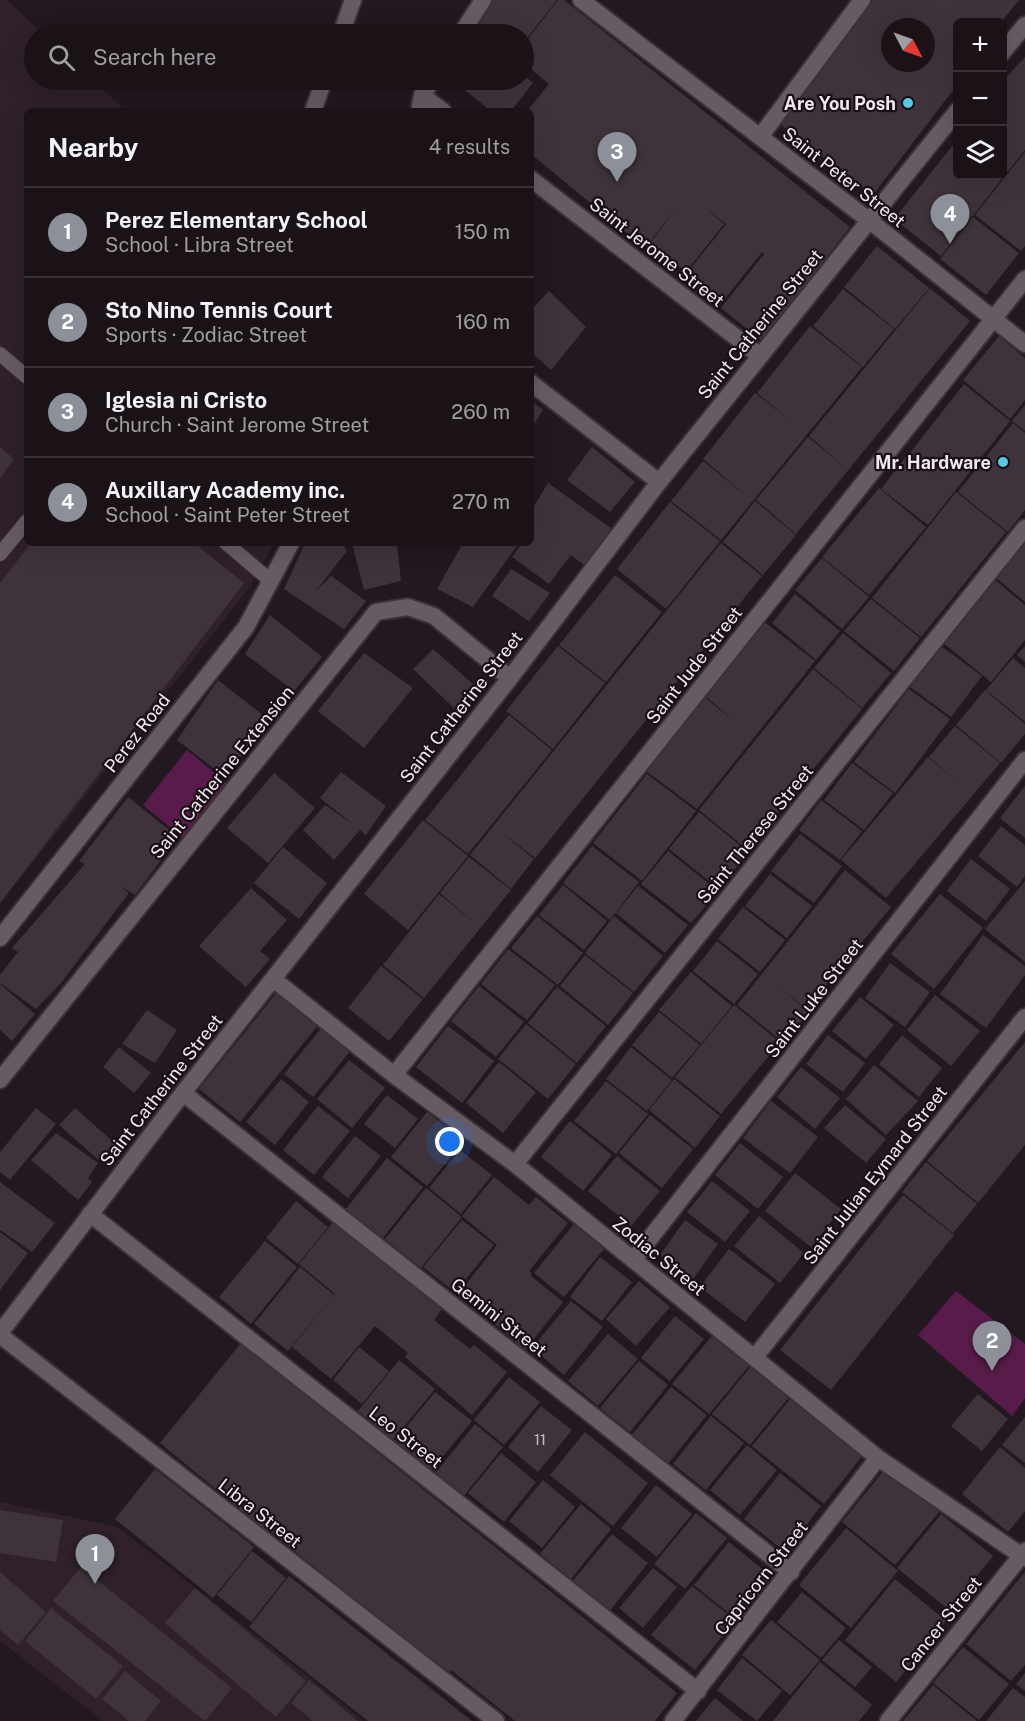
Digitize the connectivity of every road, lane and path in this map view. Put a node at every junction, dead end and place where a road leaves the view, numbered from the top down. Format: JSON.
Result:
{"nodes":[{"id":1,"x":353,"y":0,"type":"edge"},
{"id":2,"x":483,"y":0,"type":"edge"},
{"id":3,"x":580,"y":0,"type":"edge"},
{"id":4,"x":862,"y":0,"type":"edge"},
{"id":5,"x":345,"y":24,"type":"edge"},
{"id":6,"x":467,"y":24,"type":"edge"},
{"id":7,"x":1025,"y":25,"type":"edge"},
{"id":8,"x":1007,"y":47,"type":"edge"},
{"id":9,"x":320,"y":90,"type":"edge"},
{"id":10,"x":314,"y":108,"type":"edge"},
{"id":11,"x":953,"y":115,"type":"edge"},
{"id":12,"x":760,"y":137,"type":"junction"},
{"id":13,"x":534,"y":181,"type":"edge"},
{"id":14,"x":870,"y":220,"type":"junction"},
{"id":15,"x":1025,"y":279,"type":"edge"},
{"id":16,"x":993,"y":320,"type":"junction"},
{"id":17,"x":1025,"y":344,"type":"edge"},
{"id":18,"x":0,"y":354,"type":"edge"},
{"id":19,"x":759,"y":355,"type":"junction"},
{"id":20,"x":24,"y":374,"type":"edge"},
{"id":21,"x":534,"y":384,"type":"edge"},
{"id":22,"x":659,"y":482,"type":"junction"},
{"id":23,"x":24,"y":525,"type":"edge"},
{"id":24,"x":1025,"y":528,"type":"edge"},
{"id":25,"x":230,"y":546,"type":"edge"},
{"id":26,"x":289,"y":546,"type":"edge"},
{"id":27,"x":0,"y":555,"type":"edge"},
{"id":28,"x":271,"y":581,"type":"junction"},
{"id":29,"x":510,"y":678,"type":"junction"},
{"id":30,"x":1025,"y":760,"type":"edge"},
{"id":31,"x":0,"y":938,"type":"edge"},
{"id":32,"x":273,"y":979,"type":"junction"},
{"id":33,"x":1025,"y":1017,"type":"edge"},
{"id":34,"x":394,"y":1075,"type":"junction"},
{"id":35,"x":0,"y":1080,"type":"edge"},
{"id":36,"x":183,"y":1093,"type":"junction"},
{"id":37,"x":515,"y":1164,"type":"junction"},
{"id":38,"x":90,"y":1214,"type":"junction"},
{"id":39,"x":633,"y":1260,"type":"junction"},
{"id":40,"x":0,"y":1334,"type":"edge"},
{"id":41,"x":755,"y":1357,"type":"junction"},
{"id":42,"x":878,"y":1458,"type":"junction"},
{"id":43,"x":1024,"y":1555,"type":"edge"},
{"id":44,"x":791,"y":1572,"type":"junction"},
{"id":45,"x":698,"y":1691,"type":"junction"},
{"id":46,"x":496,"y":1721,"type":"edge"},
{"id":47,"x":673,"y":1721,"type":"edge"},
{"id":48,"x":888,"y":1721,"type":"edge"}],
"edges":[{"from":1,"to":5,"type":"street"},
{"from":2,"to":6,"type":"street"},
{"from":3,"to":12,"type":"street","name":"Saint Peter Street"},
{"from":4,"to":12,"type":"street"},
{"from":7,"to":8,"type":"street"},
{"from":9,"to":10,"type":"street"},
{"from":11,"to":14,"type":"street","name":"Saint Catherine Street"},
{"from":12,"to":14,"type":"street","name":"Saint Peter Street"},
{"from":13,"to":19,"type":"street","name":"Saint Jerome Street"},
{"from":14,"to":16,"type":"street","name":"Saint Peter Street"},
{"from":14,"to":19,"type":"street","name":"Saint Catherine Street"},
{"from":15,"to":16,"type":"street","name":"Saint Jude Street"},
{"from":16,"to":17,"type":"street","name":"Saint Peter Street"},
{"from":16,"to":34,"type":"street","name":"Saint Jude Street"},
{"from":18,"to":20,"type":"lane"},
{"from":19,"to":22,"type":"street","name":"Saint Catherine Street"},
{"from":21,"to":22,"type":"street"},
{"from":22,"to":29,"type":"street","name":"Saint Catherine Street"},
{"from":23,"to":27,"type":"lane"},
{"from":24,"to":37,"type":"street","name":"Saint Therese Street"},
{"from":25,"to":28,"type":"lane"},
{"from":26,"to":28,"type":"street","name":"Perez Road"},
{"from":28,"to":31,"type":"street","name":"Perez Road"},
{"from":29,"to":32,"type":"street","name":"Saint Catherine Street"},
{"from":29,"to":35,"type":"street","name":"Saint Catherine Extension"},
{"from":30,"to":39,"type":"street","name":"Saint Luke Street"},
{"from":32,"to":34,"type":"street","name":"Zodiac Street"},
{"from":32,"to":36,"type":"street","name":"Saint Catherine Street"},
{"from":33,"to":41,"type":"street","name":"Saint Julian Eymard Street"},
{"from":34,"to":37,"type":"street","name":"Zodiac Street"},
{"from":36,"to":38,"type":"street","name":"Saint Catherine Street"},
{"from":36,"to":44,"type":"street","name":"Gemini Street"},
{"from":37,"to":39,"type":"street","name":"Zodiac Street"},
{"from":38,"to":40,"type":"street","name":"Saint Catherine Street"},
{"from":38,"to":45,"type":"street","name":"Leo Street"},
{"from":39,"to":41,"type":"street","name":"Zodiac Street"},
{"from":40,"to":46,"type":"street","name":"Libra Street"},
{"from":41,"to":42,"type":"street","name":"Zodiac Street"},
{"from":42,"to":43,"type":"street","name":"Zodiac Street"},
{"from":42,"to":44,"type":"street","name":"Capricorn Street"},
{"from":43,"to":48,"type":"street","name":"Cancer Street"},
{"from":44,"to":45,"type":"street","name":"Capricorn Street"},
{"from":45,"to":47,"type":"street","name":"Capricorn Street"}]}
